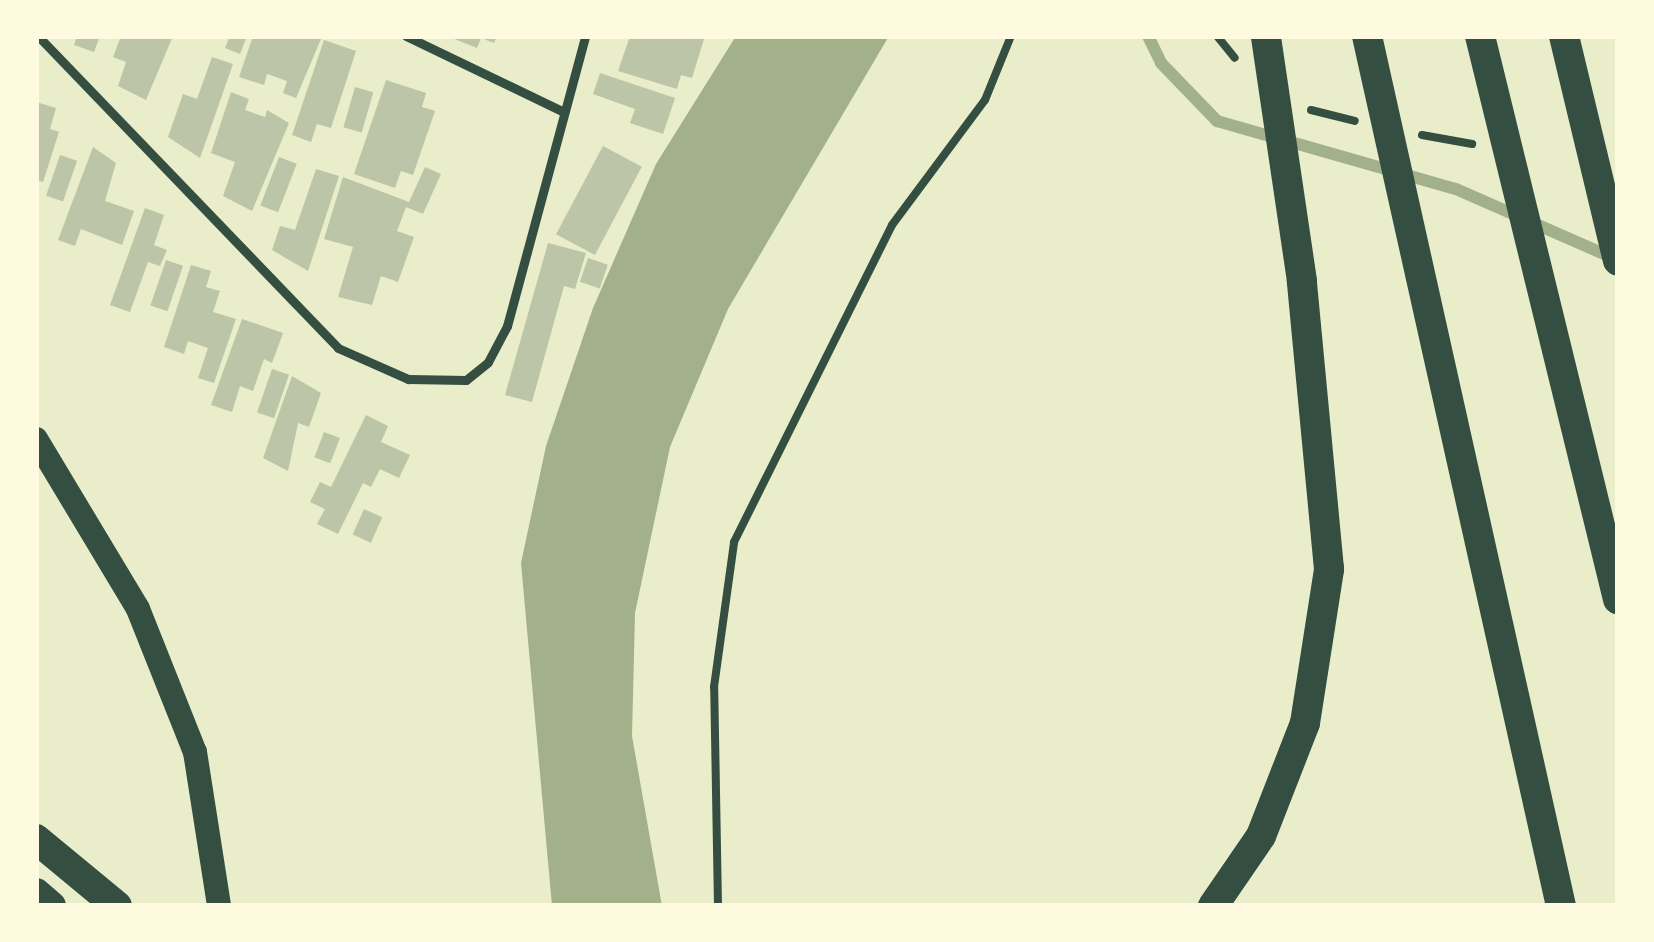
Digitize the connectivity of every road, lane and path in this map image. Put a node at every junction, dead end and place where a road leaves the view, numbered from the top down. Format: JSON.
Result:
{"nodes":[{"id":1,"x":38,"y":36,"type":"edge"},
{"id":2,"x":406,"y":36,"type":"edge"},
{"id":3,"x":585,"y":36,"type":"edge"},
{"id":4,"x":1266,"y":36,"type":"edge"},
{"id":5,"x":1366,"y":36,"type":"edge"},
{"id":6,"x":1564,"y":36,"type":"edge"},
{"id":7,"x":1010,"y":38,"type":"edge"},
{"id":8,"x":1481,"y":41,"type":"edge"},
{"id":9,"x":564,"y":112,"type":"junction"},
{"id":10,"x":1618,"y":261,"type":"edge"},
{"id":11,"x":36,"y":439,"type":"edge"},
{"id":12,"x":1618,"y":599,"type":"edge"},
{"id":13,"x":36,"y":839,"type":"edge"},
{"id":14,"x":36,"y":893,"type":"edge"},
{"id":15,"x":51,"y":906,"type":"edge"},
{"id":16,"x":117,"y":906,"type":"edge"},
{"id":17,"x":218,"y":906,"type":"edge"},
{"id":18,"x":718,"y":906,"type":"edge"},
{"id":19,"x":1213,"y":906,"type":"edge"},
{"id":20,"x":1561,"y":906,"type":"edge"}],
"edges":[{"from":1,"to":9,"type":"lane"},
{"from":2,"to":9,"type":"lane"},
{"from":3,"to":9,"type":"lane"},
{"from":4,"to":19,"type":"highway"},
{"from":5,"to":20,"type":"highway"},
{"from":6,"to":10,"type":"highway"},
{"from":7,"to":18,"type":"path"},
{"from":8,"to":12,"type":"highway"},
{"from":11,"to":17,"type":"main road"},
{"from":13,"to":16,"type":"highway"},
{"from":14,"to":15,"type":"highway"}]}
